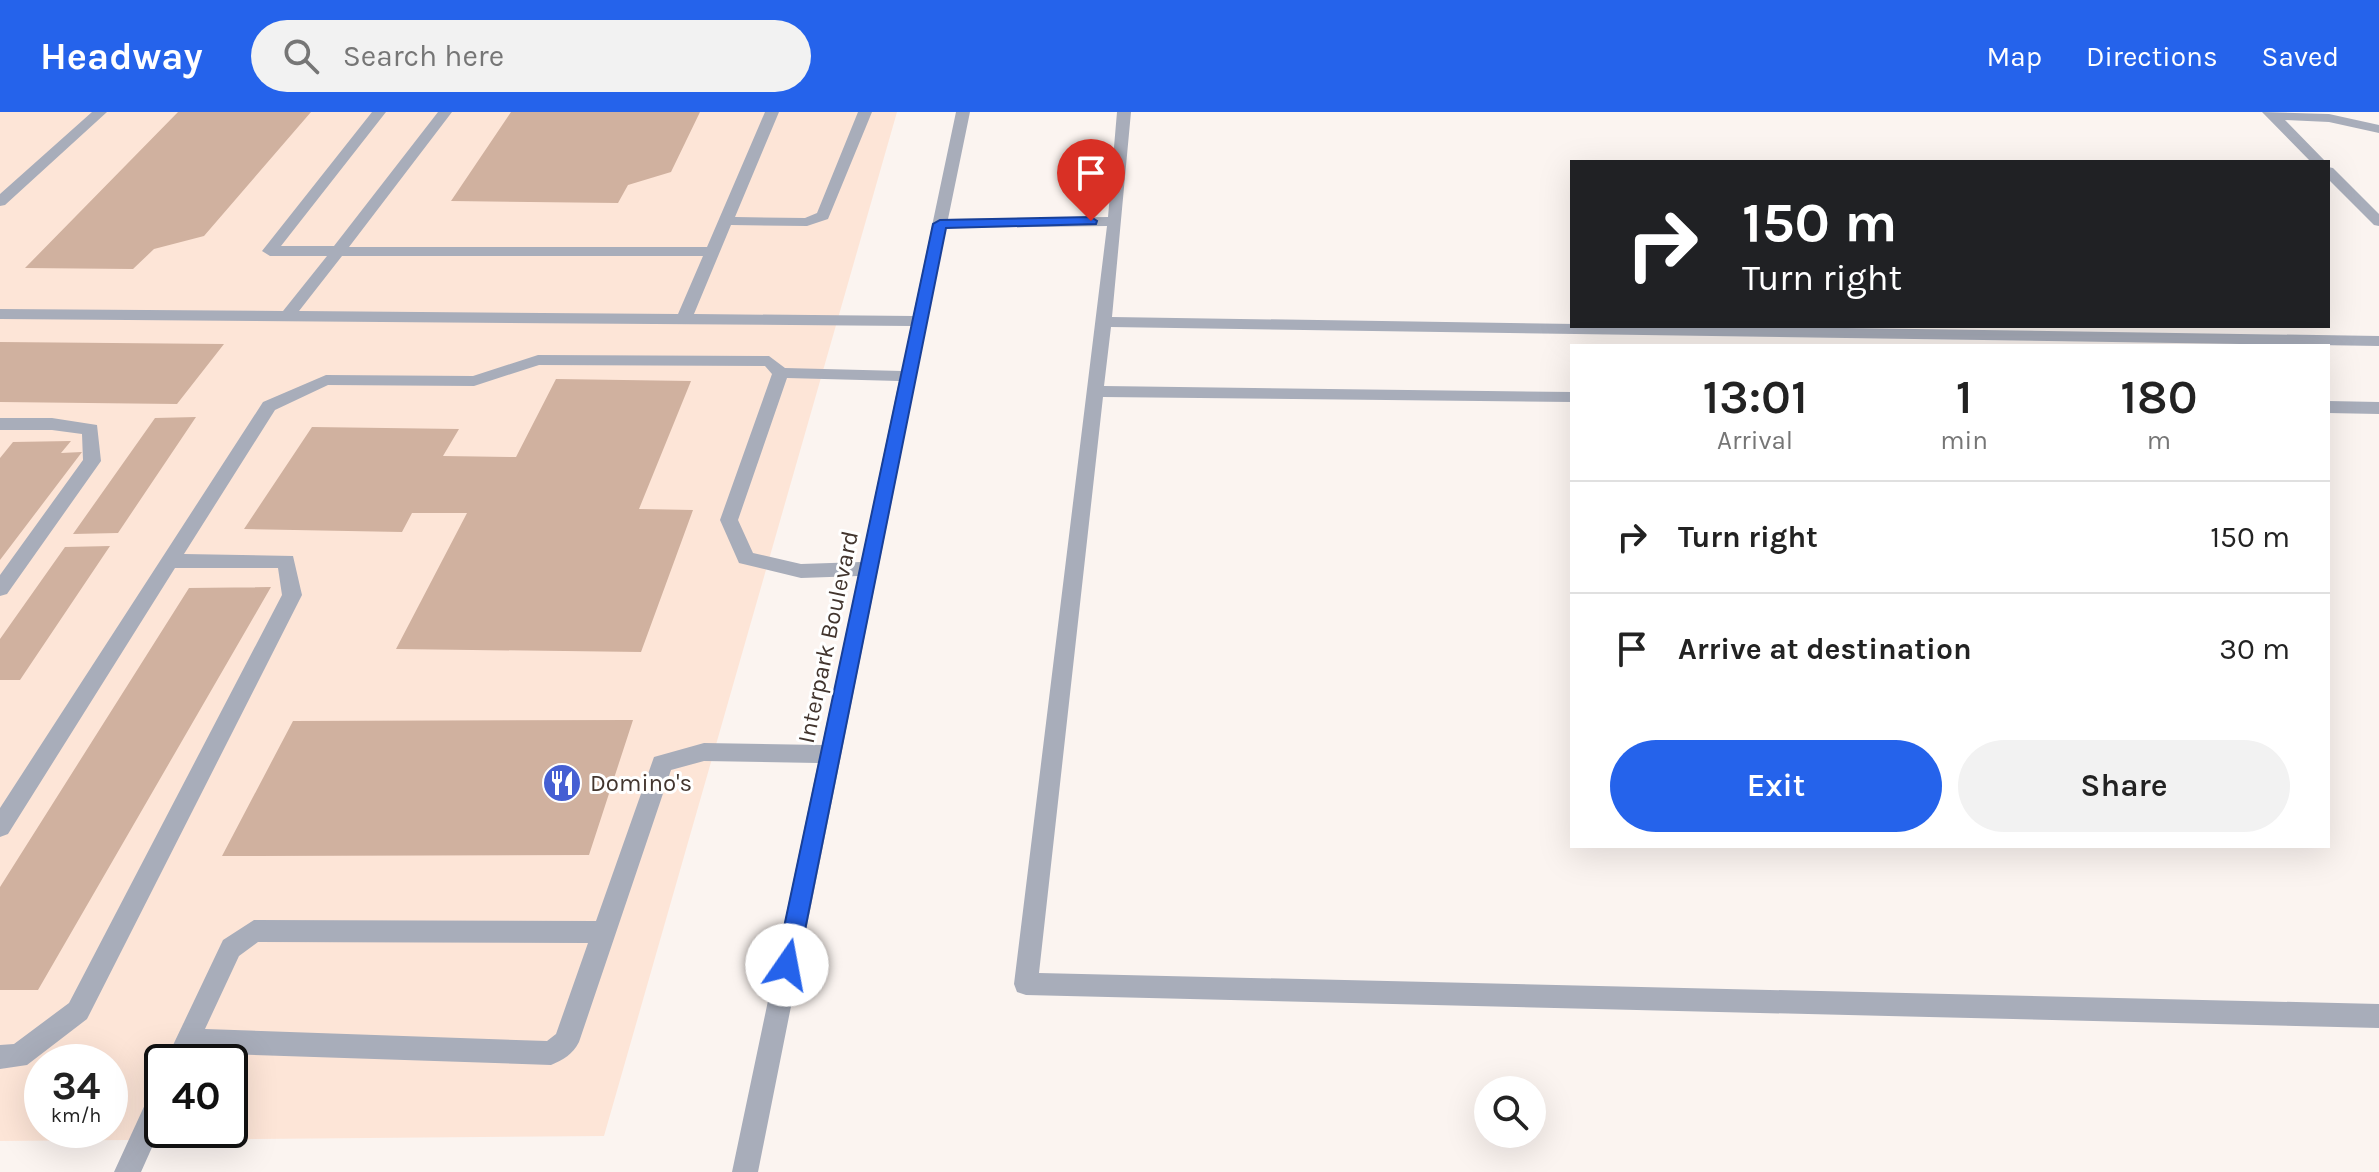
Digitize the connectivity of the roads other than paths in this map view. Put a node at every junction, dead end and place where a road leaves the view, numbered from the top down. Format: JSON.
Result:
{"nodes":[{"id":1,"x":100,"y":112,"type":"edge"},
{"id":2,"x":379,"y":112,"type":"edge"},
{"id":3,"x":445,"y":112,"type":"edge"},
{"id":4,"x":772,"y":112,"type":"edge"},
{"id":5,"x":865,"y":112,"type":"edge"},
{"id":6,"x":963,"y":112,"type":"edge"},
{"id":7,"x":1124,"y":112,"type":"edge"},
{"id":8,"x":2271,"y":114,"type":"edge"},
{"id":9,"x":2379,"y":129,"type":"edge"},
{"id":10,"x":2317,"y":160,"type":"edge"},
{"id":11,"x":2330,"y":173,"type":"edge"},
{"id":12,"x":0,"y":202,"type":"edge"},
{"id":13,"x":725,"y":221,"type":"junction"},
{"id":14,"x":1115,"y":221,"type":"junction"},
{"id":15,"x":2379,"y":222,"type":"edge"},
{"id":16,"x":940,"y":224,"type":"junction"},
{"id":17,"x":338,"y":251,"type":"junction"},
{"id":18,"x":712,"y":252,"type":"junction"},
{"id":19,"x":0,"y":314,"type":"edge"},
{"id":20,"x":286,"y":318,"type":"junction"},
{"id":21,"x":684,"y":319,"type":"junction"},
{"id":22,"x":920,"y":321,"type":"junction"},
{"id":23,"x":1103,"y":322,"type":"junction"},
{"id":24,"x":2379,"y":341,"type":"edge"},
{"id":25,"x":781,"y":373,"type":"junction"},
{"id":26,"x":909,"y":376,"type":"junction"},
{"id":27,"x":1095,"y":391,"type":"junction"},
{"id":28,"x":1570,"y":397,"type":"edge"},
{"id":29,"x":2330,"y":407,"type":"edge"},
{"id":30,"x":2379,"y":408,"type":"edge"},
{"id":31,"x":0,"y":424,"type":"edge"},
{"id":32,"x":170,"y":561,"type":"junction"},
{"id":33,"x":869,"y":569,"type":"junction"},
{"id":34,"x":0,"y":589,"type":"edge"},
{"id":35,"x":831,"y":754,"type":"junction"},
{"id":36,"x":0,"y":827,"type":"edge"},
{"id":37,"x":604,"y":932,"type":"junction"},
{"id":38,"x":2379,"y":1016,"type":"edge"},
{"id":39,"x":187,"y":1044,"type":"edge"},
{"id":40,"x":248,"y":1052,"type":"edge"},
{"id":41,"x":0,"y":1057,"type":"edge"},
{"id":42,"x":144,"y":1135,"type":"edge"},
{"id":43,"x":127,"y":1172,"type":"edge"},
{"id":44,"x":745,"y":1172,"type":"edge"}],
"edges":[{"from":1,"to":12,"type":"street"},
{"from":2,"to":17,"type":"street"},
{"from":3,"to":17,"type":"street"},
{"from":4,"to":13,"type":"street"},
{"from":5,"to":13,"type":"street"},
{"from":6,"to":16,"type":"street","name":"Interpark Boulevard"},
{"from":7,"to":14,"type":"street"},
{"from":8,"to":9,"type":"street"},
{"from":8,"to":10,"type":"street"},
{"from":11,"to":15,"type":"street"},
{"from":13,"to":18,"type":"street"},
{"from":14,"to":16,"type":"street"},
{"from":14,"to":23,"type":"street"},
{"from":16,"to":22,"type":"street","name":"Interpark Boulevard"},
{"from":17,"to":18,"type":"street"},
{"from":17,"to":20,"type":"street"},
{"from":18,"to":21,"type":"street"},
{"from":19,"to":20,"type":"street"},
{"from":20,"to":21,"type":"street"},
{"from":21,"to":22,"type":"street"},
{"from":22,"to":26,"type":"street","name":"Interpark Boulevard"},
{"from":23,"to":24,"type":"street"},
{"from":23,"to":27,"type":"street"},
{"from":25,"to":26,"type":"street"},
{"from":25,"to":32,"type":"street"},
{"from":25,"to":33,"type":"street"},
{"from":26,"to":33,"type":"street","name":"Interpark Boulevard"},
{"from":27,"to":28,"type":"street"},
{"from":27,"to":38,"type":"street"},
{"from":29,"to":30,"type":"street"},
{"from":31,"to":34,"type":"street"},
{"from":32,"to":36,"type":"street"},
{"from":32,"to":41,"type":"street"},
{"from":33,"to":35,"type":"street","name":"Interpark Boulevard"},
{"from":35,"to":37,"type":"street"},
{"from":35,"to":44,"type":"street","name":"Interpark Boulevard"},
{"from":37,"to":39,"type":"street"},
{"from":37,"to":40,"type":"street"},
{"from":42,"to":43,"type":"street"}]}
